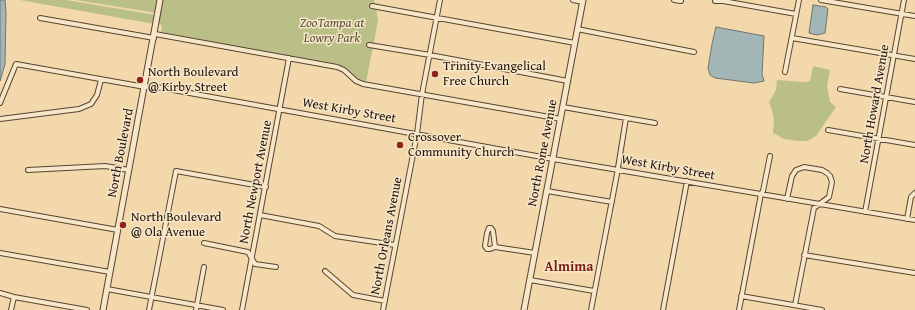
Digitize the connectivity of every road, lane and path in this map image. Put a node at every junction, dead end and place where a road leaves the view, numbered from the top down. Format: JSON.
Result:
{"nodes":[{"id":1,"x":160,"y":0,"type":"edge"},
{"id":2,"x":440,"y":0,"type":"edge"},
{"id":3,"x":573,"y":0,"type":"edge"},
{"id":4,"x":674,"y":0,"type":"edge"},
{"id":5,"x":799,"y":0,"type":"edge"},
{"id":6,"x":821,"y":0,"type":"edge"},
{"id":7,"x":904,"y":0,"type":"edge"},
{"id":8,"x":583,"y":1,"type":"edge"},
{"id":9,"x":681,"y":1,"type":"dead end"},
{"id":10,"x":715,"y":1,"type":"dead end"},
{"id":11,"x":372,"y":6,"type":"dead end"},
{"id":12,"x":796,"y":14,"type":"junction"},
{"id":13,"x":901,"y":14,"type":"junction"},
{"id":14,"x":915,"y":16,"type":"edge"},
{"id":15,"x":437,"y":17,"type":"junction"},
{"id":16,"x":40,"y":18,"type":"dead end"},
{"id":17,"x":578,"y":29,"type":"junction"},
{"id":18,"x":154,"y":36,"type":"junction"},
{"id":19,"x":792,"y":38,"type":"junction"},
{"id":20,"x":575,"y":42,"type":"junction"},
{"id":21,"x":369,"y":45,"type":"dead end"},
{"id":22,"x":694,"y":52,"type":"dead end"},
{"id":23,"x":430,"y":55,"type":"junction"},
{"id":24,"x":893,"y":55,"type":"junction"},
{"id":25,"x":289,"y":58,"type":"junction"},
{"id":26,"x":915,"y":59,"type":"edge"},
{"id":27,"x":785,"y":72,"type":"dead end"},
{"id":28,"x":100,"y":80,"type":"junction"},
{"id":29,"x":568,"y":81,"type":"junction"},
{"id":30,"x":145,"y":87,"type":"junction"},
{"id":31,"x":840,"y":89,"type":"dead end"},
{"id":32,"x":422,"y":94,"type":"junction"},
{"id":33,"x":886,"y":97,"type":"junction"},
{"id":34,"x":915,"y":102,"type":"edge"},
{"id":35,"x":0,"y":103,"type":"edge"},
{"id":36,"x":563,"y":107,"type":"junction"},
{"id":37,"x":280,"y":109,"type":"junction"},
{"id":38,"x":626,"y":118,"type":"junction"},
{"id":39,"x":0,"y":119,"type":"edge"},
{"id":40,"x":561,"y":119,"type":"junction"},
{"id":41,"x":655,"y":123,"type":"dead end"},
{"id":42,"x":828,"y":130,"type":"dead end"},
{"id":43,"x":417,"y":134,"type":"junction"},
{"id":44,"x":878,"y":139,"type":"junction"},
{"id":45,"x":915,"y":145,"type":"edge"},
{"id":46,"x":770,"y":156,"type":"dead end"},
{"id":47,"x":553,"y":158,"type":"junction"},
{"id":48,"x":28,"y":170,"type":"dead end"},
{"id":49,"x":130,"y":170,"type":"junction"},
{"id":50,"x":618,"y":170,"type":"junction"},
{"id":51,"x":687,"y":181,"type":"junction"},
{"id":52,"x":266,"y":186,"type":"junction"},
{"id":53,"x":547,"y":191,"type":"junction"},
{"id":54,"x":915,"y":193,"type":"edge"},
{"id":55,"x":761,"y":194,"type":"junction"},
{"id":56,"x":787,"y":199,"type":"junction"},
{"id":57,"x":612,"y":202,"type":"junction"},
{"id":58,"x":820,"y":204,"type":"junction"},
{"id":59,"x":0,"y":209,"type":"edge"},
{"id":60,"x":865,"y":212,"type":"junction"},
{"id":61,"x":260,"y":215,"type":"junction"},
{"id":62,"x":907,"y":219,"type":"junction"},
{"id":63,"x":915,"y":220,"type":"edge"},
{"id":64,"x":118,"y":230,"type":"junction"},
{"id":65,"x":204,"y":244,"type":"dead end"},
{"id":66,"x":395,"y":245,"type":"junction"},
{"id":67,"x":495,"y":247,"type":"junction"},
{"id":68,"x":0,"y":253,"type":"edge"},
{"id":69,"x":535,"y":253,"type":"junction"},
{"id":70,"x":804,"y":255,"type":"junction"},
{"id":71,"x":252,"y":260,"type":"junction"},
{"id":72,"x":204,"y":267,"type":"dead end"},
{"id":73,"x":276,"y":267,"type":"dead end"},
{"id":74,"x":325,"y":271,"type":"dead end"},
{"id":75,"x":110,"y":272,"type":"junction"},
{"id":76,"x":915,"y":273,"type":"edge"},
{"id":77,"x":530,"y":280,"type":"junction"},
{"id":78,"x":107,"y":289,"type":"junction"},
{"id":79,"x":594,"y":291,"type":"junction"},
{"id":80,"x":0,"y":293,"type":"edge"},
{"id":81,"x":741,"y":296,"type":"junction"},
{"id":82,"x":14,"y":297,"type":"junction"},
{"id":83,"x":152,"y":297,"type":"junction"},
{"id":84,"x":385,"y":301,"type":"junction"},
{"id":85,"x":58,"y":305,"type":"junction"},
{"id":86,"x":795,"y":305,"type":"junction"},
{"id":87,"x":196,"y":308,"type":"edge"},
{"id":88,"x":11,"y":310,"type":"edge"},
{"id":89,"x":57,"y":310,"type":"edge"},
{"id":90,"x":87,"y":310,"type":"edge"},
{"id":91,"x":103,"y":310,"type":"edge"},
{"id":92,"x":149,"y":310,"type":"edge"},
{"id":93,"x":223,"y":310,"type":"edge"},
{"id":94,"x":242,"y":310,"type":"edge"},
{"id":95,"x":383,"y":310,"type":"edge"},
{"id":96,"x":524,"y":310,"type":"edge"},
{"id":97,"x":591,"y":310,"type":"edge"},
{"id":98,"x":663,"y":310,"type":"edge"},
{"id":99,"x":738,"y":310,"type":"edge"},
{"id":100,"x":822,"y":310,"type":"edge"}],
"edges":[{"from":1,"to":18,"type":"street","name":"North Boulevard"},
{"from":2,"to":15,"type":"street","name":"North Orleans Avenue"},
{"from":3,"to":8,"type":"street"},
{"from":4,"to":9,"type":"street"},
{"from":5,"to":12,"type":"street"},
{"from":6,"to":13,"type":"street"},
{"from":7,"to":13,"type":"street","name":"North Howard Avenue"},
{"from":8,"to":17,"type":"street","name":"North Rome Avenue"},
{"from":10,"to":12,"type":"street"},
{"from":11,"to":15,"type":"street"},
{"from":12,"to":19,"type":"street"},
{"from":13,"to":14,"type":"street"},
{"from":13,"to":24,"type":"street","name":"North Howard Avenue"},
{"from":15,"to":20,"type":"street"},
{"from":15,"to":23,"type":"street","name":"North Orleans Avenue"},
{"from":16,"to":18,"type":"street"},
{"from":17,"to":20,"type":"street","name":"North Rome Avenue"},
{"from":17,"to":22,"type":"street"},
{"from":18,"to":25,"type":"street"},
{"from":18,"to":30,"type":"street","name":"North Boulevard"},
{"from":19,"to":24,"type":"street"},
{"from":19,"to":27,"type":"street"},
{"from":20,"to":29,"type":"street","name":"North Rome Avenue"},
{"from":21,"to":23,"type":"street"},
{"from":23,"to":29,"type":"street"},
{"from":23,"to":32,"type":"street","name":"North Orleans Avenue"},
{"from":24,"to":26,"type":"street"},
{"from":24,"to":33,"type":"street","name":"North Howard Avenue"},
{"from":25,"to":32,"type":"street"},
{"from":25,"to":37,"type":"street","name":"North Newport Avenue"},
{"from":28,"to":30,"type":"street","name":"West Kirby Street"},
{"from":28,"to":35,"type":"street","name":"West Kirby Street"},
{"from":28,"to":39,"type":"street"},
{"from":29,"to":36,"type":"street","name":"North Rome Avenue"},
{"from":30,"to":37,"type":"street","name":"West Kirby Street"},
{"from":30,"to":49,"type":"street","name":"North Boulevard"},
{"from":31,"to":33,"type":"street"},
{"from":32,"to":40,"type":"street"},
{"from":32,"to":43,"type":"street","name":"North Orleans Avenue"},
{"from":33,"to":34,"type":"street"},
{"from":33,"to":44,"type":"street","name":"North Howard Avenue"},
{"from":36,"to":38,"type":"street"},
{"from":36,"to":40,"type":"street","name":"North Rome Avenue"},
{"from":37,"to":43,"type":"street","name":"West Kirby Street"},
{"from":37,"to":52,"type":"street","name":"North Newport Avenue"},
{"from":38,"to":41,"type":"street"},
{"from":38,"to":50,"type":"street"},
{"from":40,"to":47,"type":"street","name":"North Rome Avenue"},
{"from":42,"to":44,"type":"street"},
{"from":43,"to":47,"type":"street","name":"West Kirby Street"},
{"from":43,"to":66,"type":"street","name":"North Orleans Avenue"},
{"from":44,"to":45,"type":"street"},
{"from":44,"to":60,"type":"street","name":"North Howard Avenue"},
{"from":46,"to":55,"type":"street"},
{"from":47,"to":50,"type":"street","name":"West Kirby Street"},
{"from":47,"to":53,"type":"street","name":"North Rome Avenue"},
{"from":48,"to":49,"type":"street"},
{"from":49,"to":64,"type":"street","name":"North Boulevard"},
{"from":50,"to":51,"type":"street","name":"West Kirby Street"},
{"from":50,"to":57,"type":"street"},
{"from":51,"to":55,"type":"street","name":"West Kirby Street"},
{"from":51,"to":98,"type":"street"},
{"from":52,"to":61,"type":"street","name":"North Newport Avenue"},
{"from":52,"to":83,"type":"street"},
{"from":53,"to":57,"type":"street"},
{"from":53,"to":69,"type":"street","name":"North Rome Avenue"},
{"from":54,"to":62,"type":"street"},
{"from":55,"to":56,"type":"street","name":"West Kirby Street"},
{"from":55,"to":81,"type":"street"},
{"from":56,"to":58,"type":"street","name":"West Kirby Street"},
{"from":56,"to":58,"type":"street"},
{"from":57,"to":79,"type":"street"},
{"from":58,"to":60,"type":"street","name":"West Kirby Street"},
{"from":58,"to":70,"type":"street"},
{"from":59,"to":64,"type":"street"},
{"from":60,"to":62,"type":"street","name":"West Kirby Street"},
{"from":61,"to":66,"type":"street"},
{"from":61,"to":71,"type":"street","name":"North Newport Avenue"},
{"from":62,"to":63,"type":"street","name":"West Kirby Street"},
{"from":64,"to":75,"type":"street","name":"North Boulevard"},
{"from":65,"to":71,"type":"street"},
{"from":66,"to":84,"type":"street","name":"North Orleans Avenue"},
{"from":67,"to":67,"type":"street"},
{"from":67,"to":69,"type":"street"},
{"from":68,"to":75,"type":"street"},
{"from":69,"to":77,"type":"street","name":"North Rome Avenue"},
{"from":70,"to":76,"type":"street"},
{"from":70,"to":86,"type":"street"},
{"from":71,"to":73,"type":"street"},
{"from":71,"to":94,"type":"street","name":"North Newport Avenue"},
{"from":72,"to":87,"type":"street"},
{"from":74,"to":84,"type":"street"},
{"from":75,"to":78,"type":"street","name":"North Boulevard"},
{"from":77,"to":79,"type":"street"},
{"from":77,"to":96,"type":"street","name":"North Rome Avenue"},
{"from":78,"to":83,"type":"street"},
{"from":78,"to":91,"type":"street","name":"North Boulevard"},
{"from":79,"to":97,"type":"street"},
{"from":80,"to":82,"type":"street"},
{"from":81,"to":86,"type":"street"},
{"from":81,"to":99,"type":"street"},
{"from":82,"to":85,"type":"street"},
{"from":82,"to":88,"type":"street"},
{"from":83,"to":87,"type":"street"},
{"from":83,"to":92,"type":"street"},
{"from":84,"to":95,"type":"street","name":"North Orleans Avenue"},
{"from":85,"to":89,"type":"street"},
{"from":85,"to":90,"type":"street"},
{"from":86,"to":100,"type":"street"},
{"from":87,"to":93,"type":"street"}]}
